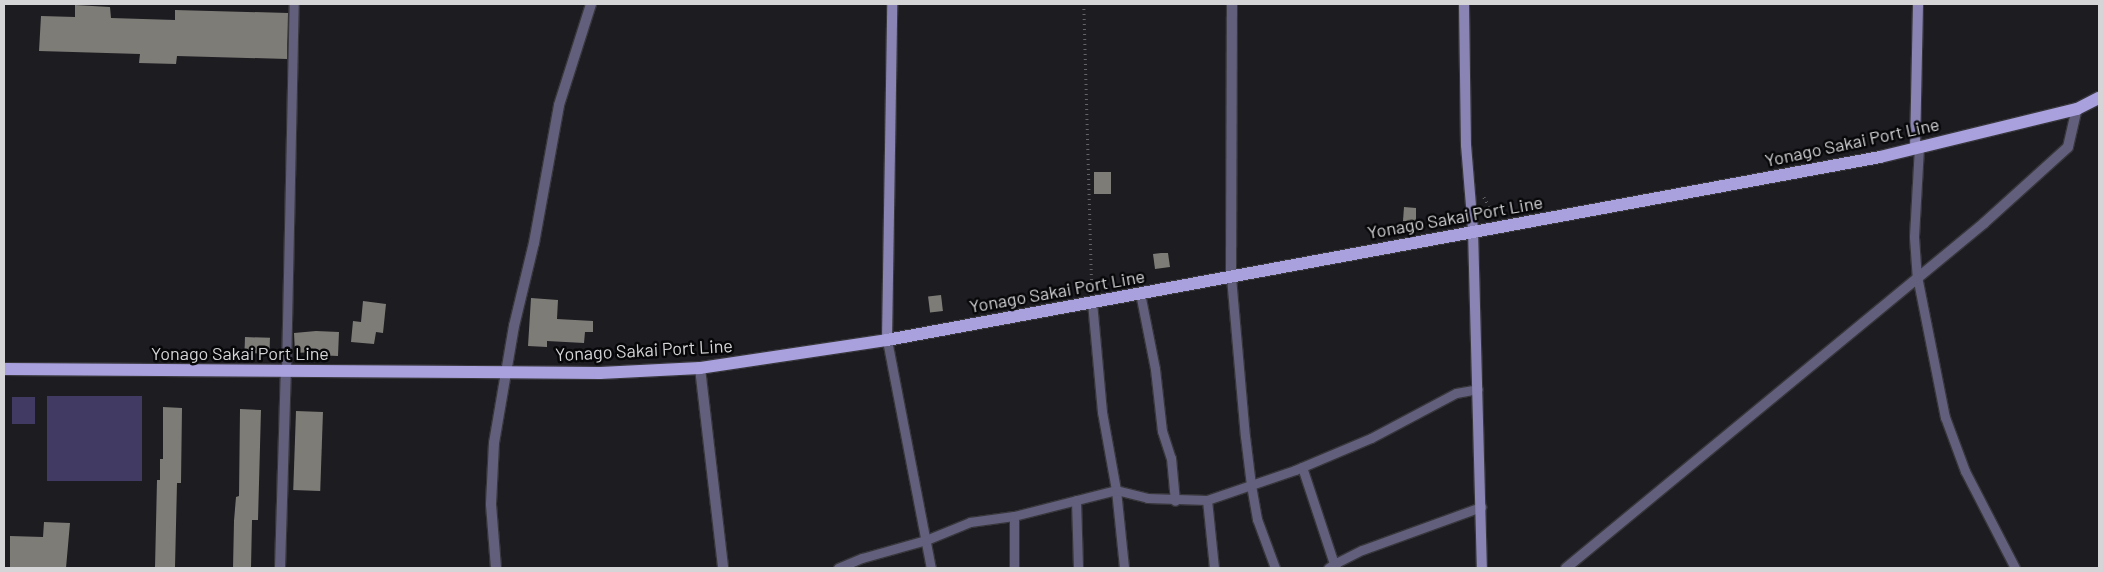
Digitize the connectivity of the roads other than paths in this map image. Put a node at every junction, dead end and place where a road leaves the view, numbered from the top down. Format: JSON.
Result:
{"nodes":[{"id":1,"x":294,"y":4,"type":"edge"},
{"id":2,"x":591,"y":4,"type":"edge"},
{"id":3,"x":892,"y":4,"type":"edge"},
{"id":4,"x":1232,"y":4,"type":"edge"},
{"id":5,"x":1464,"y":4,"type":"edge"},
{"id":6,"x":1918,"y":4,"type":"edge"},
{"id":7,"x":2099,"y":98,"type":"edge"},
{"id":8,"x":2077,"y":109,"type":"junction"},
{"id":9,"x":1917,"y":147,"type":"junction"},
{"id":10,"x":1473,"y":230,"type":"junction"},
{"id":11,"x":1917,"y":276,"type":"junction"},
{"id":12,"x":1231,"y":277,"type":"junction"},
{"id":13,"x":1140,"y":293,"type":"junction"},
{"id":14,"x":1092,"y":302,"type":"junction"},
{"id":15,"x":887,"y":340,"type":"junction"},
{"id":16,"x":700,"y":368,"type":"junction"},
{"id":17,"x":4,"y":369,"type":"edge"},
{"id":18,"x":286,"y":370,"type":"junction"},
{"id":19,"x":506,"y":373,"type":"junction"},
{"id":20,"x":1478,"y":389,"type":"junction"},
{"id":21,"x":1302,"y":468,"type":"junction"},
{"id":22,"x":1252,"y":485,"type":"junction"},
{"id":23,"x":1116,"y":490,"type":"junction"},
{"id":24,"x":1076,"y":500,"type":"junction"},
{"id":25,"x":1207,"y":500,"type":"junction"},
{"id":26,"x":1175,"y":501,"type":"junction"},
{"id":27,"x":1481,"y":507,"type":"junction"},
{"id":28,"x":1014,"y":516,"type":"junction"},
{"id":29,"x":926,"y":540,"type":"junction"},
{"id":30,"x":1333,"y":567,"type":"edge"},
{"id":31,"x":280,"y":568,"type":"edge"},
{"id":32,"x":496,"y":568,"type":"edge"},
{"id":33,"x":723,"y":568,"type":"edge"},
{"id":34,"x":838,"y":568,"type":"edge"},
{"id":35,"x":931,"y":568,"type":"edge"},
{"id":36,"x":1014,"y":568,"type":"edge"},
{"id":37,"x":1078,"y":568,"type":"edge"},
{"id":38,"x":1124,"y":568,"type":"edge"},
{"id":39,"x":1214,"y":568,"type":"edge"},
{"id":40,"x":1275,"y":568,"type":"edge"},
{"id":41,"x":1482,"y":568,"type":"edge"},
{"id":42,"x":1566,"y":568,"type":"edge"},
{"id":43,"x":2015,"y":568,"type":"edge"}],
"edges":[{"from":1,"to":18,"type":"lane"},
{"from":2,"to":19,"type":"street"},
{"from":3,"to":15,"type":"street"},
{"from":4,"to":12,"type":"street"},
{"from":5,"to":10,"type":"street"},
{"from":6,"to":9,"type":"street"},
{"from":7,"to":8,"type":"main road","name":"Yonago Sakai Port Line"},
{"from":8,"to":9,"type":"main road","name":"Yonago Sakai Port Line"},
{"from":8,"to":11,"type":"street"},
{"from":9,"to":10,"type":"main road","name":"Yonago Sakai Port Line"},
{"from":9,"to":11,"type":"lane"},
{"from":10,"to":12,"type":"main road","name":"Yonago Sakai Port Line"},
{"from":10,"to":20,"type":"street"},
{"from":11,"to":42,"type":"street"},
{"from":11,"to":43,"type":"lane"},
{"from":12,"to":13,"type":"main road","name":"Yonago Sakai Port Line"},
{"from":12,"to":22,"type":"lane"},
{"from":13,"to":14,"type":"main road","name":"Yonago Sakai Port Line"},
{"from":13,"to":26,"type":"lane"},
{"from":14,"to":15,"type":"main road","name":"Yonago Sakai Port Line"},
{"from":14,"to":23,"type":"lane"},
{"from":15,"to":16,"type":"main road","name":"Yonago Sakai Port Line"},
{"from":15,"to":29,"type":"lane"},
{"from":16,"to":19,"type":"main road","name":"Yonago Sakai Port Line"},
{"from":16,"to":33,"type":"street"},
{"from":17,"to":18,"type":"main road","name":"Yonago Sakai Port Line"},
{"from":18,"to":19,"type":"main road","name":"Yonago Sakai Port Line"},
{"from":18,"to":31,"type":"street"},
{"from":19,"to":32,"type":"street"},
{"from":20,"to":21,"type":"lane"},
{"from":20,"to":27,"type":"street"},
{"from":21,"to":22,"type":"lane"},
{"from":21,"to":30,"type":"lane"},
{"from":22,"to":25,"type":"lane"},
{"from":22,"to":40,"type":"lane"},
{"from":23,"to":24,"type":"lane"},
{"from":23,"to":26,"type":"lane"},
{"from":23,"to":38,"type":"lane"},
{"from":24,"to":28,"type":"lane"},
{"from":24,"to":37,"type":"lane"},
{"from":25,"to":26,"type":"lane"},
{"from":25,"to":39,"type":"lane"},
{"from":27,"to":30,"type":"lane"},
{"from":27,"to":41,"type":"street"},
{"from":28,"to":29,"type":"lane"},
{"from":28,"to":36,"type":"lane"},
{"from":29,"to":34,"type":"lane"},
{"from":29,"to":35,"type":"lane"}]}
